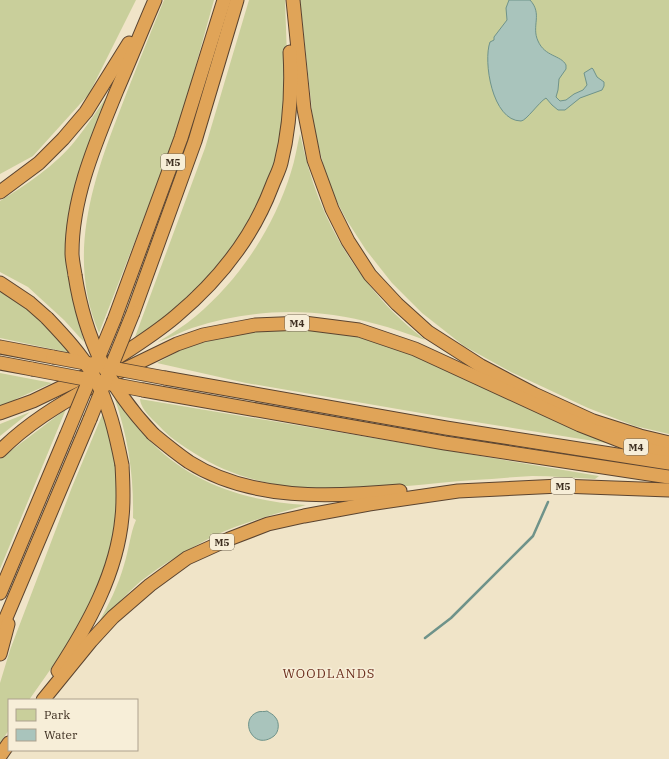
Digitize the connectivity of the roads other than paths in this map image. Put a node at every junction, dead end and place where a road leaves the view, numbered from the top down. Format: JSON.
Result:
{"nodes":[{"id":1,"x":152,"y":0,"type":"edge"},
{"id":2,"x":155,"y":0,"type":"edge"},
{"id":3,"x":224,"y":0,"type":"edge"},
{"id":4,"x":237,"y":0,"type":"edge"},
{"id":5,"x":287,"y":0,"type":"edge"},
{"id":6,"x":293,"y":0,"type":"edge"},
{"id":7,"x":0,"y":192,"type":"edge"},
{"id":8,"x":0,"y":283,"type":"edge"},
{"id":9,"x":0,"y":348,"type":"edge"},
{"id":10,"x":0,"y":363,"type":"edge"},
{"id":11,"x":0,"y":413,"type":"edge"},
{"id":12,"x":605,"y":434,"type":"junction"},
{"id":13,"x":669,"y":443,"type":"edge"},
{"id":14,"x":669,"y":449,"type":"edge"},
{"id":15,"x":0,"y":451,"type":"edge"},
{"id":16,"x":669,"y":455,"type":"edge"},
{"id":17,"x":669,"y":463,"type":"edge"},
{"id":18,"x":669,"y":477,"type":"edge"},
{"id":19,"x":669,"y":490,"type":"edge"},
{"id":20,"x":458,"y":491,"type":"junction"},
{"id":21,"x":17,"y":590,"type":"junction"},
{"id":22,"x":0,"y":593,"type":"edge"},
{"id":23,"x":0,"y":632,"type":"edge"},
{"id":24,"x":0,"y":654,"type":"edge"},
{"id":25,"x":39,"y":699,"type":"edge"},
{"id":26,"x":44,"y":699,"type":"edge"},
{"id":27,"x":8,"y":744,"type":"edge"},
{"id":28,"x":0,"y":756,"type":"edge"}],
"edges":[{"from":1,"to":7,"type":"highway"},
{"from":2,"to":20,"type":"highway","number":"M5","bridge":true},
{"from":3,"to":22,"type":"highway","number":"M5","bridge":true},
{"from":4,"to":21,"type":"highway","number":"M5","bridge":true},
{"from":5,"to":11,"type":"highway"},
{"from":6,"to":13,"type":"highway","number":"M4"},
{"from":8,"to":25,"type":"highway","bridge":true},
{"from":9,"to":17,"type":"highway","number":"M4","bridge":true},
{"from":10,"to":18,"type":"highway","number":"M4","bridge":true},
{"from":12,"to":14,"type":"highway","number":"M4"},
{"from":12,"to":15,"type":"highway","number":"M4"},
{"from":12,"to":16,"type":"highway","number":"M4"},
{"from":19,"to":20,"type":"highway","number":"M5"},
{"from":20,"to":26,"type":"highway","number":"M5"},
{"from":21,"to":23,"type":"highway","number":"M5"},
{"from":21,"to":24,"type":"highway","number":"M5"},
{"from":27,"to":28,"type":"highway"}]}
